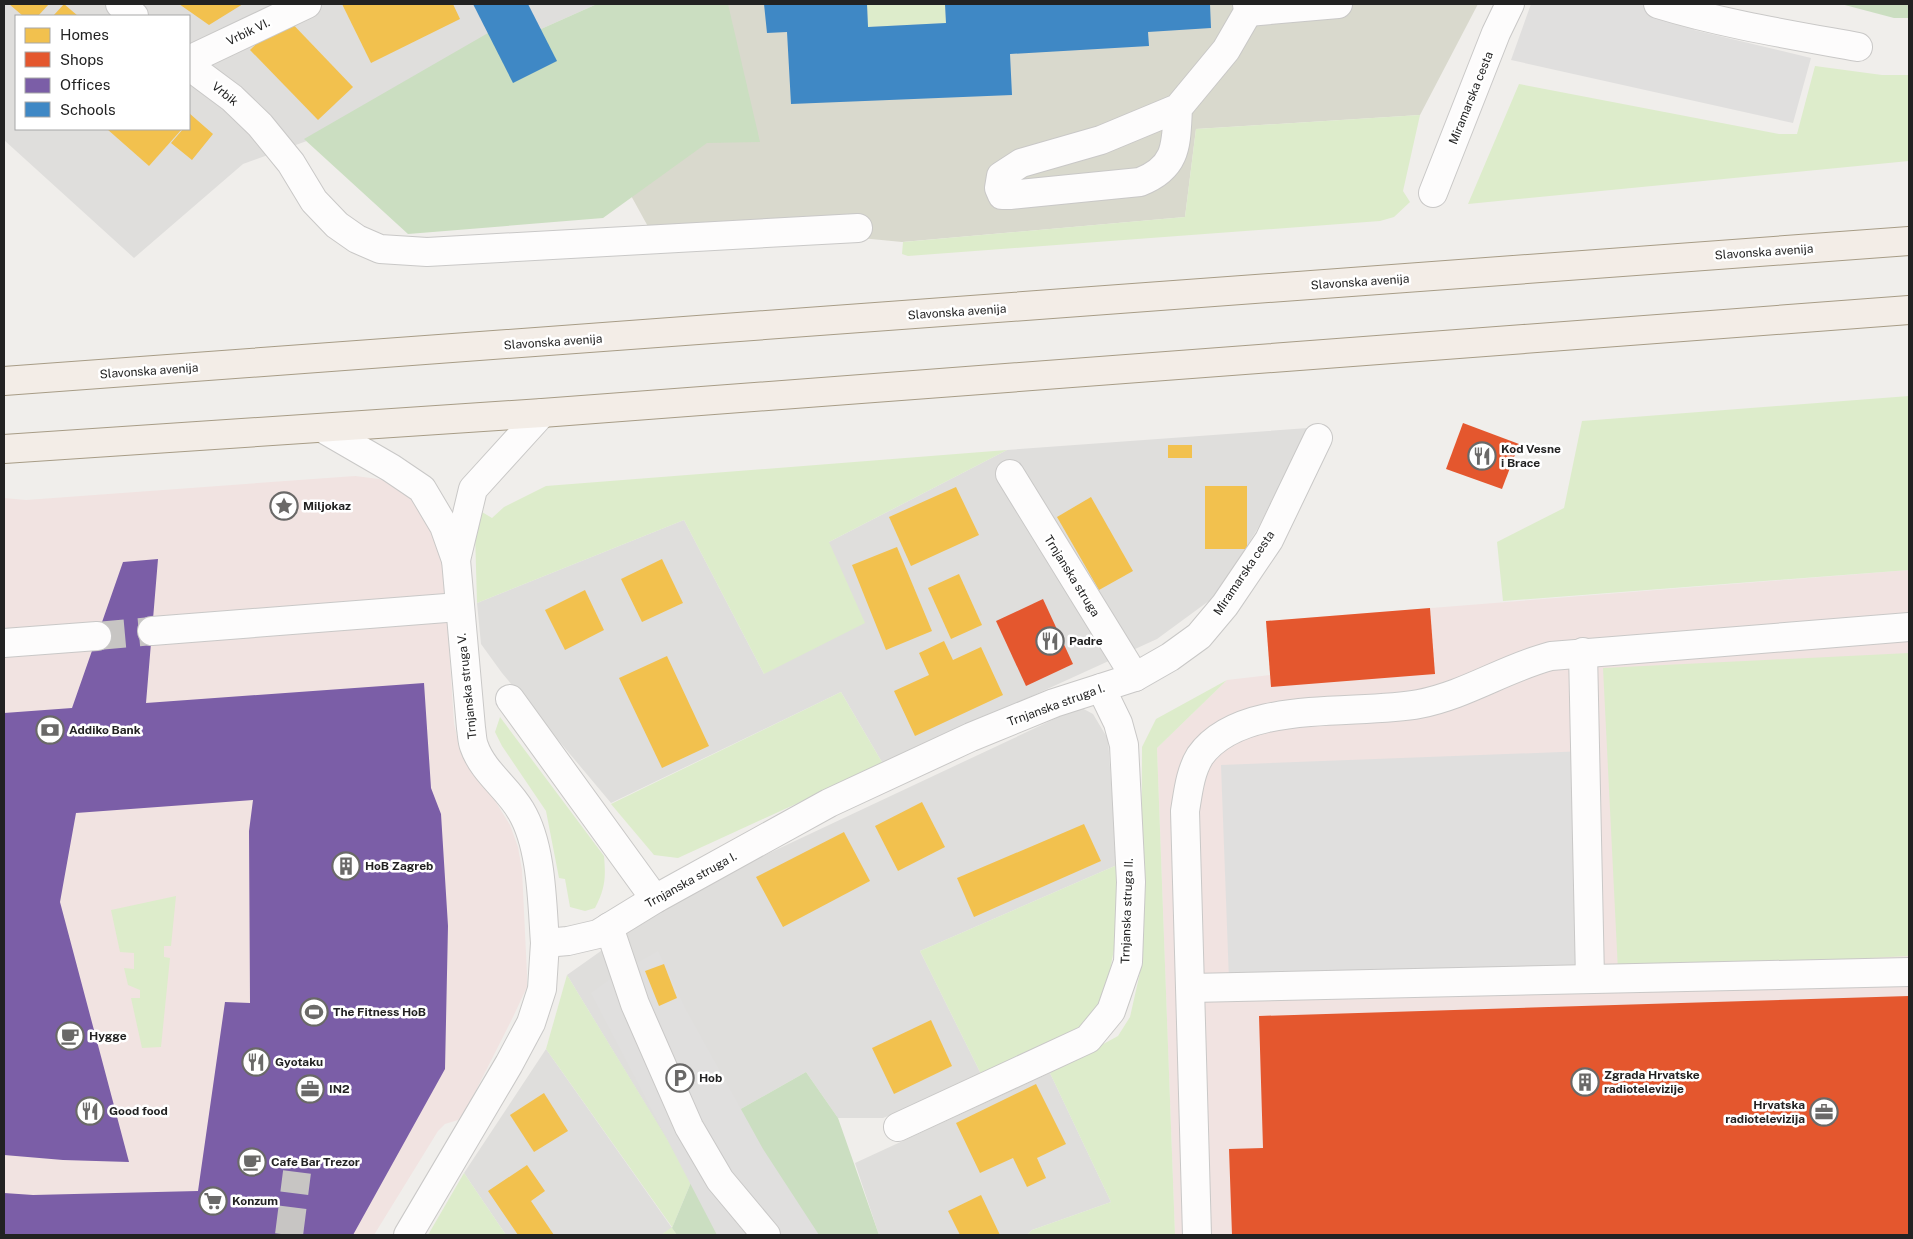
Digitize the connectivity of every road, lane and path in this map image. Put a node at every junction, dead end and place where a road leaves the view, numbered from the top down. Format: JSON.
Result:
{"nodes":[{"id":1,"x":120,"y":4,"type":"edge"},
{"id":2,"x":307,"y":4,"type":"edge"},
{"id":3,"x":1338,"y":4,"type":"edge"},
{"id":4,"x":1510,"y":4,"type":"edge"},
{"id":5,"x":1658,"y":4,"type":"edge"},
{"id":6,"x":1247,"y":8,"type":"edge"},
{"id":7,"x":133,"y":15,"type":"edge"},
{"id":8,"x":1858,"y":47,"type":"dead end"},
{"id":9,"x":190,"y":60,"type":"edge"},
{"id":10,"x":190,"y":67,"type":"edge"},
{"id":11,"x":1178,"y":108,"type":"junction"},
{"id":12,"x":1433,"y":193,"type":"dead end"},
{"id":13,"x":858,"y":228,"type":"dead end"},
{"id":14,"x":1909,"y":241,"type":"edge"},
{"id":15,"x":1909,"y":310,"type":"edge"},
{"id":16,"x":4,"y":382,"type":"edge"},
{"id":17,"x":542,"y":413,"type":"junction"},
{"id":18,"x":322,"y":428,"type":"junction"},
{"id":19,"x":1318,"y":438,"type":"dead end"},
{"id":20,"x":4,"y":450,"type":"edge"},
{"id":21,"x":1010,"y":474,"type":"dead end"},
{"id":22,"x":456,"y":560,"type":"junction"},
{"id":23,"x":459,"y":607,"type":"junction"},
{"id":24,"x":1909,"y":628,"type":"edge"},
{"id":25,"x":152,"y":632,"type":"tunnel mouth"},
{"id":26,"x":97,"y":636,"type":"tunnel mouth"},
{"id":27,"x":4,"y":643,"type":"edge"},
{"id":28,"x":1583,"y":652,"type":"junction"},
{"id":29,"x":1135,"y":677,"type":"junction"},
{"id":30,"x":1101,"y":688,"type":"junction"},
{"id":31,"x":510,"y":699,"type":"dead end"},
{"id":32,"x":655,"y":899,"type":"junction"},
{"id":33,"x":609,"y":928,"type":"junction"},
{"id":34,"x":545,"y":943,"type":"junction"},
{"id":35,"x":1909,"y":972,"type":"edge"},
{"id":36,"x":1590,"y":978,"type":"junction"},
{"id":37,"x":1191,"y":988,"type":"junction"},
{"id":38,"x":898,"y":1127,"type":"dead end"},
{"id":39,"x":408,"y":1235,"type":"edge"},
{"id":40,"x":766,"y":1235,"type":"edge"},
{"id":41,"x":1197,"y":1235,"type":"edge"}],
"edges":[{"from":1,"to":7,"type":"street"},
{"from":2,"to":9,"type":"street","name":"Vrbik VI."},
{"from":3,"to":6,"type":"street"},
{"from":4,"to":12,"type":"street","name":"Miramarska cesta"},
{"from":5,"to":8,"type":"street"},
{"from":6,"to":11,"type":"street"},
{"from":10,"to":13,"type":"street","name":"Vrbik"},
{"from":11,"to":11,"type":"street"},
{"from":14,"to":16,"type":"main road","name":"Slavonska avenija"},
{"from":15,"to":17,"type":"main road"},
{"from":17,"to":18,"type":"main road"},
{"from":17,"to":22,"type":"street"},
{"from":18,"to":20,"type":"main road"},
{"from":18,"to":22,"type":"street"},
{"from":19,"to":29,"type":"street","name":"Miramarska cesta"},
{"from":21,"to":29,"type":"street","name":"Trnjanska struga"},
{"from":22,"to":23,"type":"street","name":"Trnjanska struga V."},
{"from":23,"to":25,"type":"street"},
{"from":23,"to":34,"type":"street","name":"Trnjanska struga V."},
{"from":24,"to":28,"type":"street"},
{"from":26,"to":27,"type":"street"},
{"from":28,"to":36,"type":"street"},
{"from":28,"to":37,"type":"street"},
{"from":29,"to":30,"type":"street","name":"Trnjanska struga I."},
{"from":30,"to":32,"type":"street","name":"Trnjanska struga I."},
{"from":30,"to":38,"type":"street","name":"Trnjanska struga II."},
{"from":31,"to":32,"type":"street"},
{"from":32,"to":33,"type":"street","name":"Trnjanska struga I."},
{"from":33,"to":34,"type":"street","name":"Trnjanska struga I."},
{"from":33,"to":40,"type":"street"},
{"from":34,"to":39,"type":"street"},
{"from":35,"to":36,"type":"street"},
{"from":36,"to":37,"type":"street"},
{"from":37,"to":41,"type":"street"}]}
